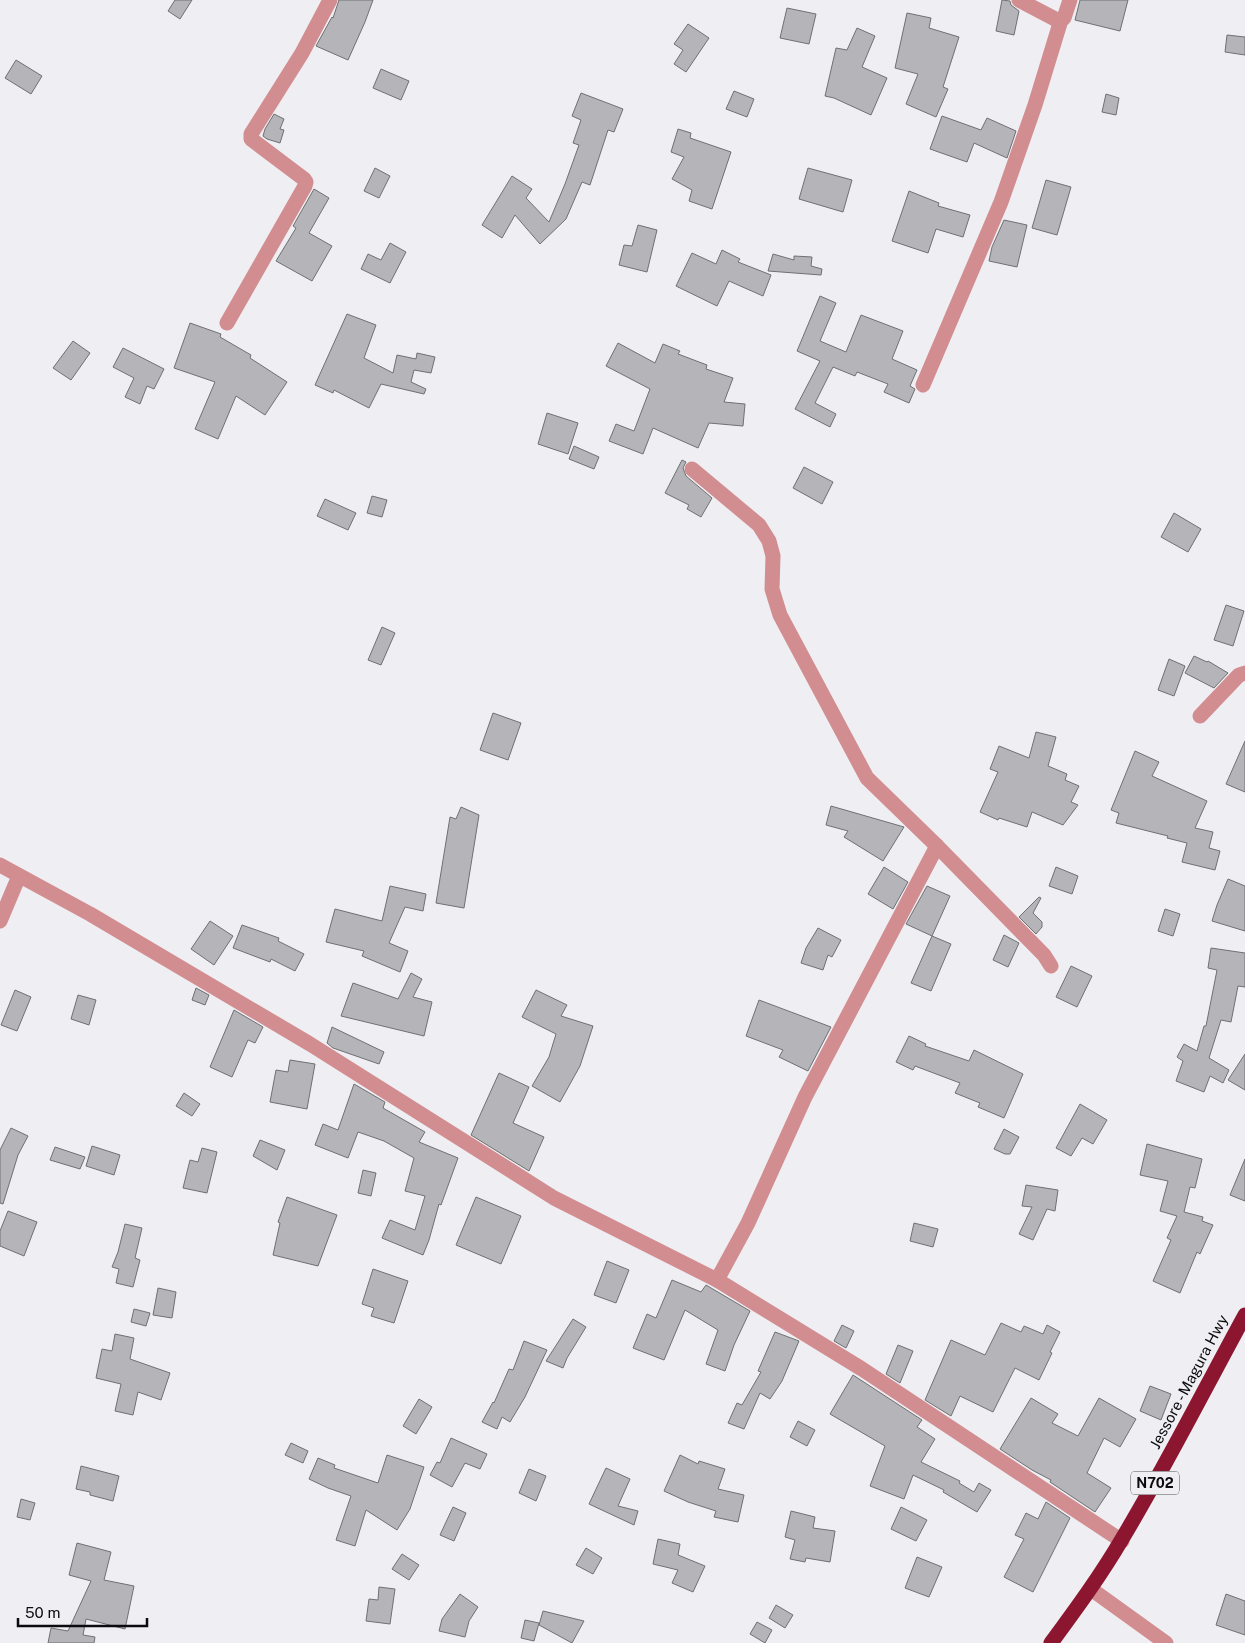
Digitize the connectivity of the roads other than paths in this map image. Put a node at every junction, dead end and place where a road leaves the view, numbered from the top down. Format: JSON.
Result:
{"nodes":[{"id":1,"x":330,"y":0,"type":"edge"},
{"id":2,"x":1019,"y":0,"type":"edge"},
{"id":3,"x":1070,"y":0,"type":"edge"},
{"id":4,"x":1061,"y":20,"type":"junction"},
{"id":5,"x":227,"y":323,"type":"dead end"},
{"id":6,"x":923,"y":385,"type":"dead end"},
{"id":7,"x":692,"y":469,"type":"dead end"},
{"id":8,"x":1245,"y":673,"type":"edge"},
{"id":9,"x":1200,"y":716,"type":"dead end"},
{"id":10,"x":937,"y":846,"type":"junction"},
{"id":11,"x":0,"y":865,"type":"edge"},
{"id":12,"x":19,"y":876,"type":"junction"},
{"id":13,"x":0,"y":921,"type":"edge"},
{"id":14,"x":1051,"y":966,"type":"dead end"},
{"id":15,"x":717,"y":1280,"type":"junction"},
{"id":16,"x":1245,"y":1315,"type":"edge"},
{"id":17,"x":1122,"y":1541,"type":"junction"},
{"id":18,"x":1091,"y":1589,"type":"junction"},
{"id":19,"x":1051,"y":1643,"type":"edge"},
{"id":20,"x":1166,"y":1643,"type":"edge"}],
"edges":[{"from":1,"to":5,"type":"street"},
{"from":2,"to":4,"type":"street"},
{"from":3,"to":4,"type":"street"},
{"from":4,"to":6,"type":"street"},
{"from":7,"to":10,"type":"street"},
{"from":8,"to":9,"type":"street"},
{"from":10,"to":14,"type":"street"},
{"from":10,"to":15,"type":"street"},
{"from":11,"to":12,"type":"street"},
{"from":12,"to":13,"type":"street"},
{"from":12,"to":15,"type":"street"},
{"from":15,"to":17,"type":"street"},
{"from":16,"to":17,"type":"highway","name":"Jessore - Magura Hwy","number":"N702"},
{"from":17,"to":18,"type":"highway","name":"Jessore - Magura Hwy","number":"N702"},
{"from":18,"to":19,"type":"highway","name":"Jessore - Magura Hwy","number":"N702"},
{"from":18,"to":20,"type":"street"}]}
